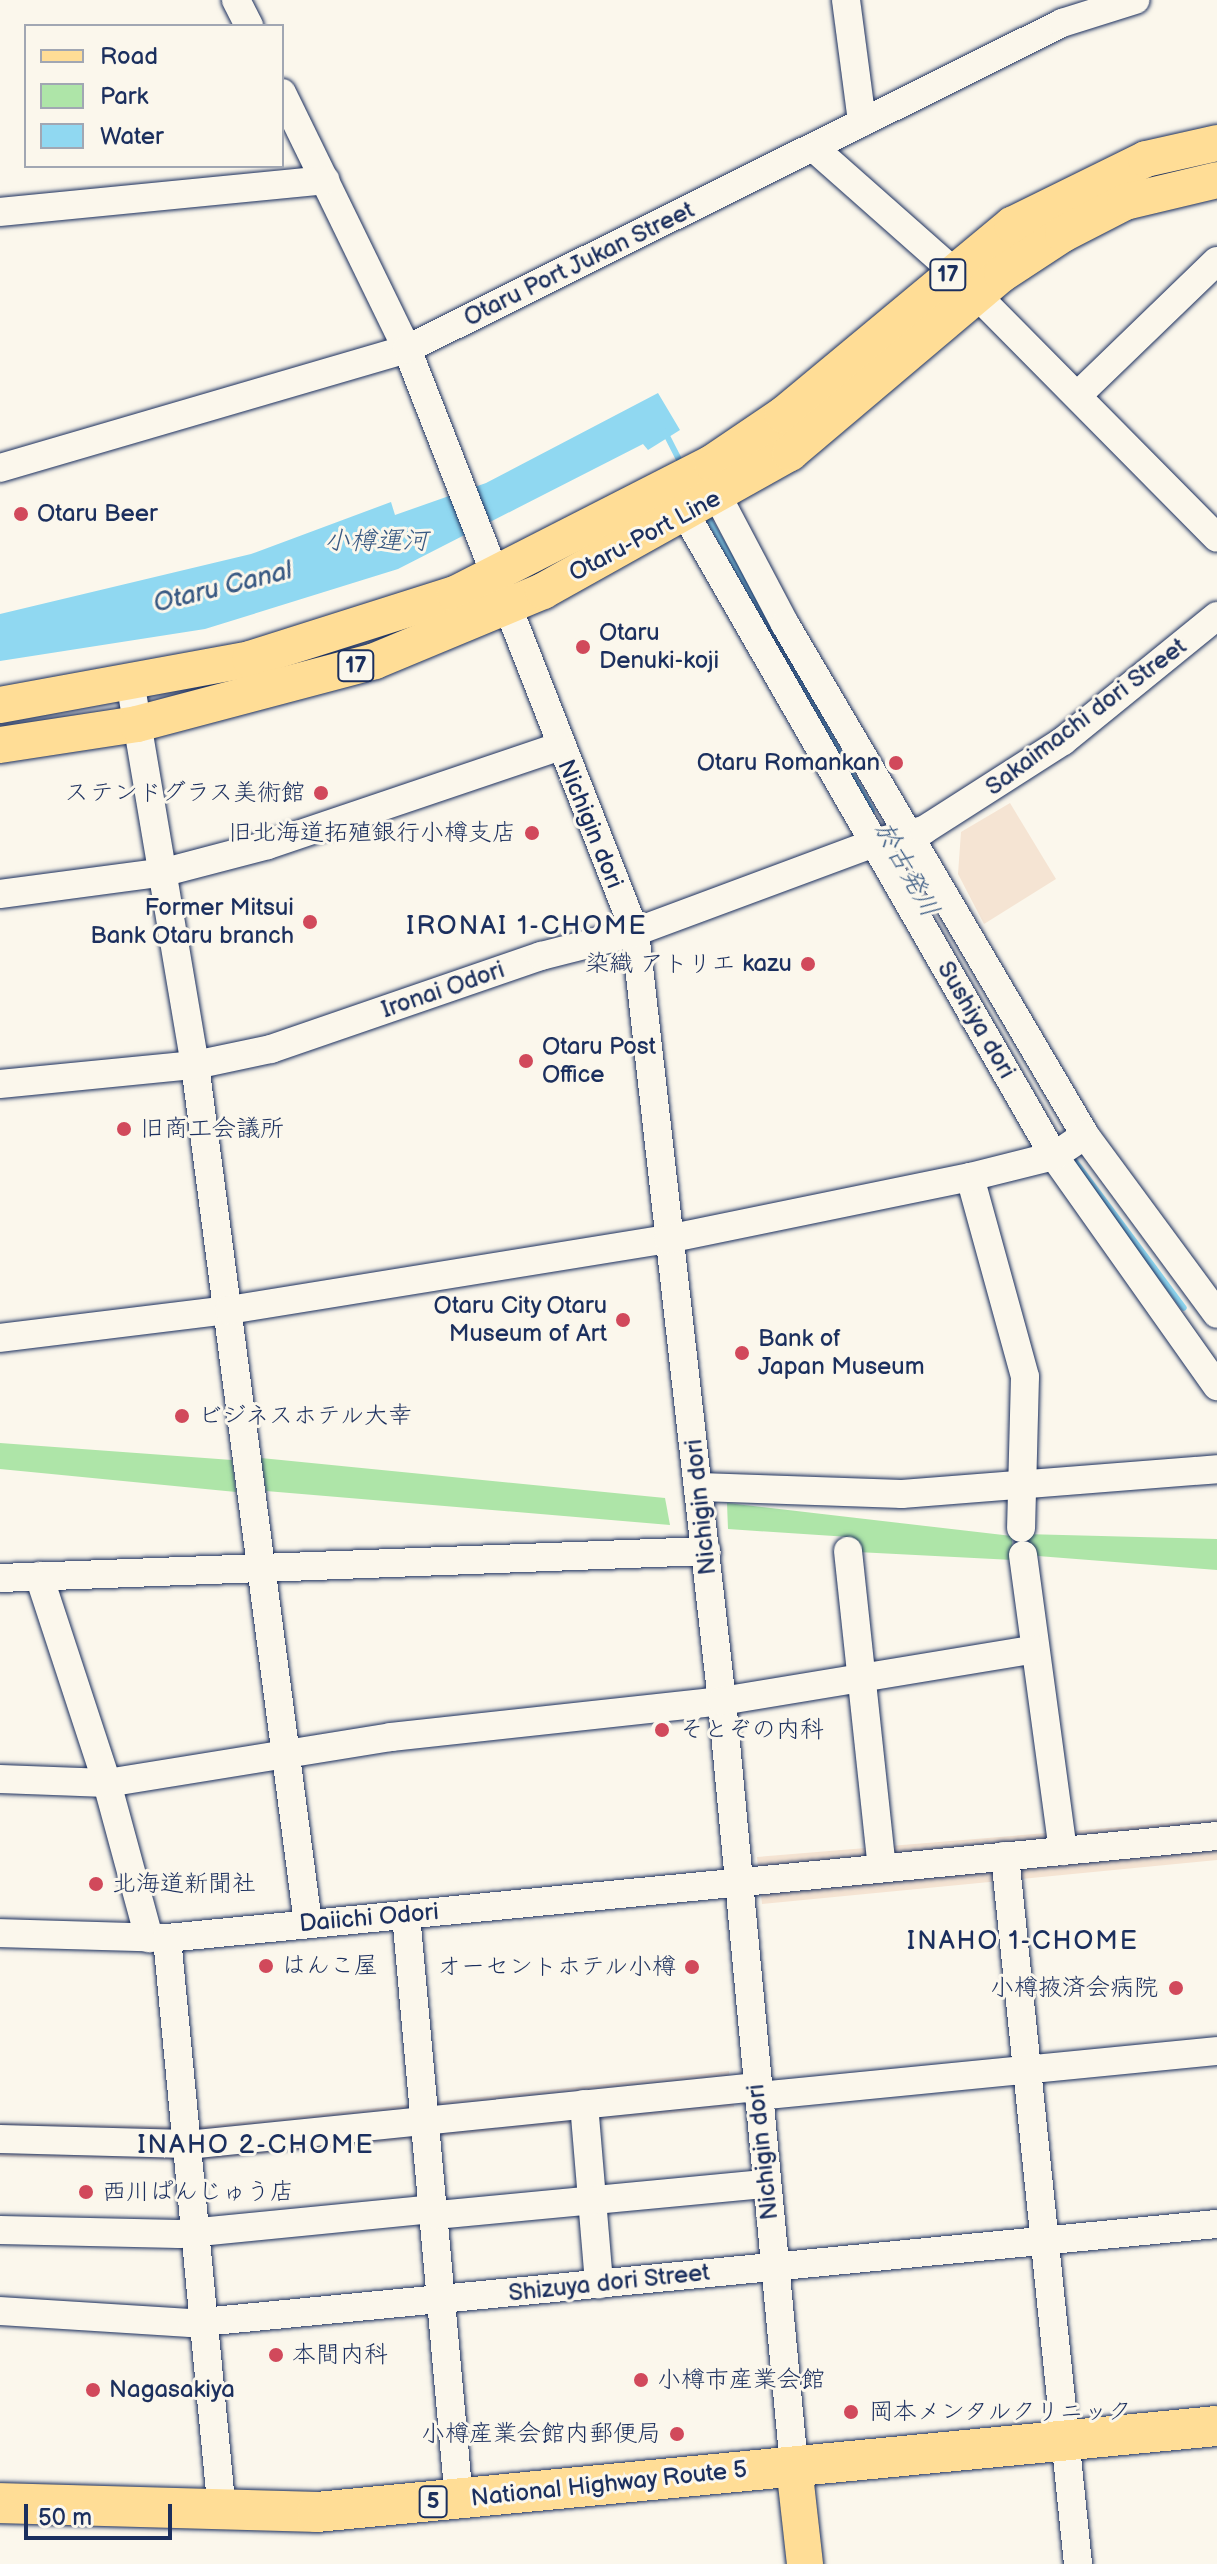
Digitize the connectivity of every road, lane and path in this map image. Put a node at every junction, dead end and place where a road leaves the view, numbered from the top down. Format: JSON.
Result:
{"nodes":[{"id":1,"x":236,"y":0,"type":"edge"},
{"id":2,"x":846,"y":0,"type":"edge"},
{"id":3,"x":1135,"y":0,"type":"edge"},
{"id":4,"x":248,"y":24,"type":"edge"},
{"id":5,"x":284,"y":97,"type":"edge"},
{"id":6,"x":862,"y":122,"type":"junction"},
{"id":7,"x":1217,"y":143,"type":"edge"},
{"id":8,"x":814,"y":148,"type":"junction"},
{"id":9,"x":325,"y":180,"type":"junction"},
{"id":10,"x":1217,"y":180,"type":"edge"},
{"id":11,"x":0,"y":212,"type":"edge"},
{"id":12,"x":1217,"y":261,"type":"edge"},
{"id":13,"x":965,"y":283,"type":"junction"},
{"id":14,"x":407,"y":349,"type":"junction"},
{"id":15,"x":1078,"y":395,"type":"junction"},
{"id":16,"x":0,"y":468,"type":"edge"},
{"id":17,"x":715,"y":480,"type":"junction"},
{"id":18,"x":676,"y":501,"type":"junction"},
{"id":19,"x":1217,"y":538,"type":"edge"},
{"id":20,"x":501,"y":590,"type":"junction"},
{"id":21,"x":1217,"y":616,"type":"edge"},
{"id":22,"x":130,"y":681,"type":"junction"},
{"id":23,"x":0,"y":705,"type":"edge"},
{"id":24,"x":137,"y":724,"type":"junction"},
{"id":25,"x":0,"y":745,"type":"edge"},
{"id":26,"x":558,"y":747,"type":"junction"},
{"id":27,"x":892,"y":838,"type":"junction"},
{"id":28,"x":165,"y":872,"type":"junction"},
{"id":29,"x":0,"y":894,"type":"edge"},
{"id":30,"x":635,"y":932,"type":"junction"},
{"id":31,"x":195,"y":1065,"type":"junction"},
{"id":32,"x":0,"y":1084,"type":"edge"},
{"id":33,"x":1085,"y":1135,"type":"junction"},
{"id":34,"x":1054,"y":1156,"type":"junction"},
{"id":35,"x":970,"y":1177,"type":"junction"},
{"id":36,"x":668,"y":1239,"type":"junction"},
{"id":37,"x":229,"y":1310,"type":"junction"},
{"id":38,"x":1201,"y":1316,"type":"edge"},
{"id":39,"x":0,"y":1338,"type":"edge"},
{"id":40,"x":1217,"y":1386,"type":"edge"},
{"id":41,"x":1217,"y":1469,"type":"edge"},
{"id":42,"x":1019,"y":1483,"type":"junction"},
{"id":43,"x":700,"y":1487,"type":"junction"},
{"id":44,"x":706,"y":1551,"type":"junction"},
{"id":45,"x":848,"y":1551,"type":"dead end"},
{"id":46,"x":261,"y":1566,"type":"junction"},
{"id":47,"x":39,"y":1576,"type":"junction"},
{"id":48,"x":0,"y":1578,"type":"edge"},
{"id":49,"x":1035,"y":1649,"type":"junction"},
{"id":50,"x":860,"y":1678,"type":"junction"},
{"id":51,"x":722,"y":1701,"type":"junction"},
{"id":52,"x":287,"y":1757,"type":"junction"},
{"id":53,"x":0,"y":1779,"type":"edge"},
{"id":54,"x":107,"y":1783,"type":"junction"},
{"id":55,"x":1217,"y":1836,"type":"edge"},
{"id":56,"x":1063,"y":1851,"type":"junction"},
{"id":57,"x":1005,"y":1856,"type":"junction"},
{"id":58,"x":882,"y":1868,"type":"junction"},
{"id":59,"x":737,"y":1882,"type":"junction"},
{"id":60,"x":406,"y":1915,"type":"junction"},
{"id":61,"x":308,"y":1923,"type":"junction"},
{"id":62,"x":0,"y":1933,"type":"edge"},
{"id":63,"x":158,"y":1938,"type":"junction"},
{"id":64,"x":1217,"y":2051,"type":"edge"},
{"id":65,"x":1026,"y":2068,"type":"junction"},
{"id":66,"x":757,"y":2092,"type":"junction"},
{"id":67,"x":584,"y":2104,"type":"junction"},
{"id":68,"x":426,"y":2118,"type":"junction"},
{"id":69,"x":0,"y":2139,"type":"edge"},
{"id":70,"x":190,"y":2144,"type":"junction"},
{"id":71,"x":766,"y":2184,"type":"junction"},
{"id":72,"x":593,"y":2201,"type":"junction"},
{"id":73,"x":435,"y":2212,"type":"junction"},
{"id":74,"x":1217,"y":2224,"type":"edge"},
{"id":75,"x":0,"y":2230,"type":"edge"},
{"id":76,"x":196,"y":2233,"type":"junction"},
{"id":77,"x":1042,"y":2242,"type":"junction"},
{"id":78,"x":774,"y":2265,"type":"junction"},
{"id":79,"x":599,"y":2284,"type":"junction"},
{"id":80,"x":444,"y":2301,"type":"junction"},
{"id":81,"x":0,"y":2311,"type":"edge"},
{"id":82,"x":203,"y":2322,"type":"junction"},
{"id":83,"x":1217,"y":2426,"type":"edge"},
{"id":84,"x":1064,"y":2440,"type":"junction"},
{"id":85,"x":794,"y":2466,"type":"junction"},
{"id":86,"x":459,"y":2500,"type":"junction"},
{"id":87,"x":0,"y":2503,"type":"edge"},
{"id":88,"x":222,"y":2512,"type":"junction"},
{"id":89,"x":805,"y":2564,"type":"edge"},
{"id":90,"x":1078,"y":2564,"type":"edge"}],
"edges":[{"from":1,"to":4,"type":"street"},
{"from":2,"to":6,"type":"street"},
{"from":3,"to":6,"type":"street","name":"Otaru Port Jukan Street"},
{"from":5,"to":9,"type":"street","name":"Nichigin dori"},
{"from":6,"to":8,"type":"street","name":"Otaru Port Jukan Street"},
{"from":7,"to":13,"type":"main road","name":"Otaru-Port Line","number":"17"},
{"from":8,"to":13,"type":"street"},
{"from":8,"to":14,"type":"street","name":"Otaru Port Jukan Street"},
{"from":9,"to":11,"type":"street"},
{"from":9,"to":14,"type":"street","name":"Nichigin dori"},
{"from":10,"to":13,"type":"main road","name":"Otaru-Port Line","number":"17"},
{"from":12,"to":15,"type":"street"},
{"from":13,"to":15,"type":"street"},
{"from":13,"to":17,"type":"main road","name":"Otaru-Port Line","number":"17"},
{"from":14,"to":16,"type":"street","name":"Otaru Port Jukan Street"},
{"from":14,"to":20,"type":"street","name":"Nichigin dori"},
{"from":15,"to":19,"type":"street"},
{"from":17,"to":18,"type":"main road","name":"Otaru-Port Line","number":"17"},
{"from":17,"to":27,"type":"street","name":"Sushiya dori"},
{"from":18,"to":20,"type":"main road","name":"Otaru-Port Line","number":"17"},
{"from":18,"to":27,"type":"street","name":"Sushiya dori"},
{"from":20,"to":22,"type":"main road","name":"Otaru-Port Line","number":"17"},
{"from":20,"to":24,"type":"main road","name":"Otaru-Port Line","number":"17"},
{"from":20,"to":26,"type":"street","name":"Nichigin dori"},
{"from":21,"to":27,"type":"street","name":"Sakaimachi dori Street"},
{"from":22,"to":23,"type":"main road","name":"Otaru-Port Line","number":"17"},
{"from":22,"to":24,"type":"street"},
{"from":24,"to":25,"type":"main road","name":"Otaru-Port Line","number":"17"},
{"from":24,"to":28,"type":"street"},
{"from":26,"to":28,"type":"street"},
{"from":26,"to":30,"type":"street","name":"Nichigin dori"},
{"from":27,"to":30,"type":"street","name":"Ironai Odori"},
{"from":27,"to":33,"type":"street","name":"Sushiya dori"},
{"from":27,"to":34,"type":"street","name":"Sushiya dori"},
{"from":28,"to":29,"type":"street"},
{"from":28,"to":31,"type":"street"},
{"from":30,"to":31,"type":"street","name":"Ironai Odori"},
{"from":30,"to":36,"type":"street","name":"Nichigin dori"},
{"from":31,"to":32,"type":"street","name":"Ironai Odori"},
{"from":31,"to":37,"type":"street"},
{"from":33,"to":34,"type":"street"},
{"from":33,"to":38,"type":"street","name":"Sushiya dori"},
{"from":34,"to":35,"type":"street"},
{"from":34,"to":38,"type":"street","name":"Sushiya dori"},
{"from":35,"to":36,"type":"street"},
{"from":35,"to":42,"type":"street"},
{"from":36,"to":37,"type":"street"},
{"from":36,"to":43,"type":"street","name":"Nichigin dori"},
{"from":37,"to":39,"type":"street"},
{"from":37,"to":46,"type":"street"},
{"from":38,"to":40,"type":"street","name":"Sushiya dori"},
{"from":41,"to":42,"type":"street"},
{"from":42,"to":43,"type":"street"},
{"from":42,"to":49,"type":"street"},
{"from":43,"to":44,"type":"street","name":"Nichigin dori"},
{"from":44,"to":46,"type":"street"},
{"from":44,"to":51,"type":"street","name":"Nichigin dori"},
{"from":45,"to":50,"type":"street"},
{"from":46,"to":47,"type":"street"},
{"from":46,"to":52,"type":"street"},
{"from":47,"to":48,"type":"street"},
{"from":47,"to":54,"type":"street"},
{"from":49,"to":50,"type":"street"},
{"from":49,"to":56,"type":"street"},
{"from":50,"to":51,"type":"street"},
{"from":50,"to":58,"type":"street"},
{"from":51,"to":52,"type":"street"},
{"from":51,"to":59,"type":"street","name":"Nichigin dori"},
{"from":52,"to":54,"type":"street"},
{"from":52,"to":61,"type":"street"},
{"from":53,"to":54,"type":"street"},
{"from":54,"to":63,"type":"street"},
{"from":55,"to":56,"type":"street","name":"Daiichi Odori"},
{"from":56,"to":57,"type":"street","name":"Daiichi Odori"},
{"from":57,"to":58,"type":"street","name":"Daiichi Odori"},
{"from":57,"to":65,"type":"street"},
{"from":58,"to":59,"type":"street","name":"Daiichi Odori"},
{"from":59,"to":60,"type":"street","name":"Daiichi Odori"},
{"from":59,"to":66,"type":"street","name":"Nichigin dori"},
{"from":60,"to":61,"type":"street","name":"Daiichi Odori"},
{"from":60,"to":68,"type":"street"},
{"from":61,"to":63,"type":"street","name":"Daiichi Odori"},
{"from":62,"to":63,"type":"street","name":"Daiichi Odori"},
{"from":63,"to":70,"type":"street"},
{"from":64,"to":65,"type":"street"},
{"from":65,"to":66,"type":"street"},
{"from":65,"to":77,"type":"street"},
{"from":66,"to":67,"type":"street"},
{"from":66,"to":71,"type":"street","name":"Nichigin dori"},
{"from":67,"to":68,"type":"street"},
{"from":67,"to":72,"type":"street"},
{"from":68,"to":70,"type":"street"},
{"from":68,"to":73,"type":"street"},
{"from":69,"to":70,"type":"street"},
{"from":70,"to":76,"type":"street"},
{"from":71,"to":72,"type":"street"},
{"from":71,"to":78,"type":"street","name":"Nichigin dori"},
{"from":72,"to":73,"type":"street"},
{"from":72,"to":79,"type":"street"},
{"from":73,"to":76,"type":"street"},
{"from":73,"to":80,"type":"street"},
{"from":74,"to":77,"type":"street","name":"Shizuya dori Street"},
{"from":75,"to":76,"type":"street"},
{"from":76,"to":82,"type":"street"},
{"from":77,"to":78,"type":"street","name":"Shizuya dori Street"},
{"from":77,"to":84,"type":"street"},
{"from":78,"to":79,"type":"street","name":"Shizuya dori Street"},
{"from":78,"to":85,"type":"street","name":"Nichigin dori"},
{"from":79,"to":80,"type":"street","name":"Shizuya dori Street"},
{"from":80,"to":82,"type":"street","name":"Shizuya dori Street"},
{"from":80,"to":86,"type":"street"},
{"from":81,"to":82,"type":"street","name":"Shizuya dori Street"},
{"from":82,"to":88,"type":"street"},
{"from":83,"to":84,"type":"highway","name":"National Highway Route 5","number":"5"},
{"from":84,"to":85,"type":"highway","name":"National Highway Route 5","number":"5"},
{"from":84,"to":90,"type":"street"},
{"from":85,"to":86,"type":"highway","name":"National Highway Route 5","number":"5"},
{"from":85,"to":89,"type":"main road"},
{"from":86,"to":88,"type":"highway","name":"National Highway Route 5","number":"5"},
{"from":87,"to":88,"type":"highway","name":"National Highway Route 5","number":"5"}]}
